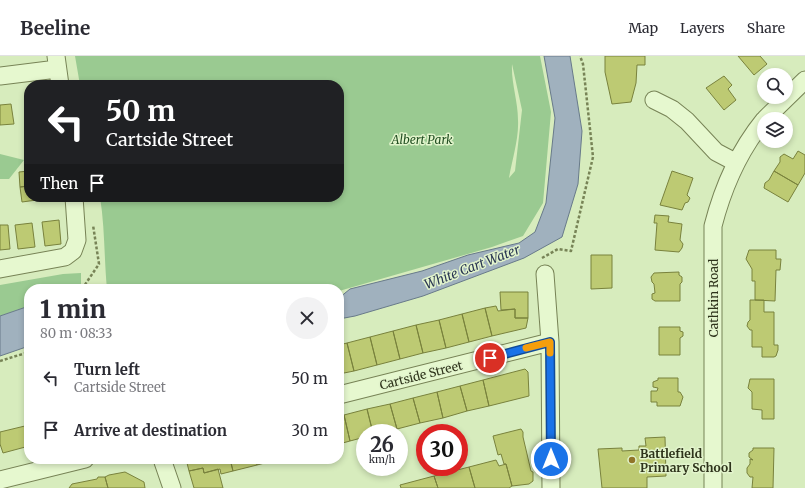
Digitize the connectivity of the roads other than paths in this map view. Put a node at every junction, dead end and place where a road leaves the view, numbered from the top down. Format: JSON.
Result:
{"nodes":[{"id":1,"x":58,"y":70,"type":"edge"},
{"id":2,"x":0,"y":76,"type":"edge"},
{"id":3,"x":805,"y":80,"type":"edge"},
{"id":4,"x":654,"y":100,"type":"dead end"},
{"id":5,"x":773,"y":112,"type":"edge"},
{"id":6,"x":757,"y":129,"type":"edge"},
{"id":7,"x":735,"y":162,"type":"junction"},
{"id":8,"x":74,"y":202,"type":"edge"},
{"id":9,"x":0,"y":269,"type":"edge"},
{"id":10,"x":545,"y":274,"type":"road end"},
{"id":11,"x":550,"y":342,"type":"junction"},
{"id":12,"x":344,"y":394,"type":"edge"},
{"id":13,"x":65,"y":464,"type":"edge"},
{"id":14,"x":164,"y":464,"type":"edge"},
{"id":15,"x":0,"y":480,"type":"edge"},
{"id":16,"x":172,"y":488,"type":"edge"},
{"id":17,"x":551,"y":488,"type":"edge"},
{"id":18,"x":714,"y":488,"type":"edge"}],
"edges":[{"from":1,"to":2,"type":"street"},
{"from":3,"to":5,"type":"street","name":"Cathkin Road"},
{"from":4,"to":7,"type":"street"},
{"from":6,"to":7,"type":"street","name":"Cathkin Road"},
{"from":7,"to":18,"type":"street","name":"Cathkin Road"},
{"from":8,"to":9,"type":"street"},
{"from":10,"to":11,"type":"street"},
{"from":11,"to":12,"type":"street","name":"Cartside Street"},
{"from":11,"to":17,"type":"street"},
{"from":13,"to":15,"type":"street"},
{"from":14,"to":16,"type":"street"}]}
